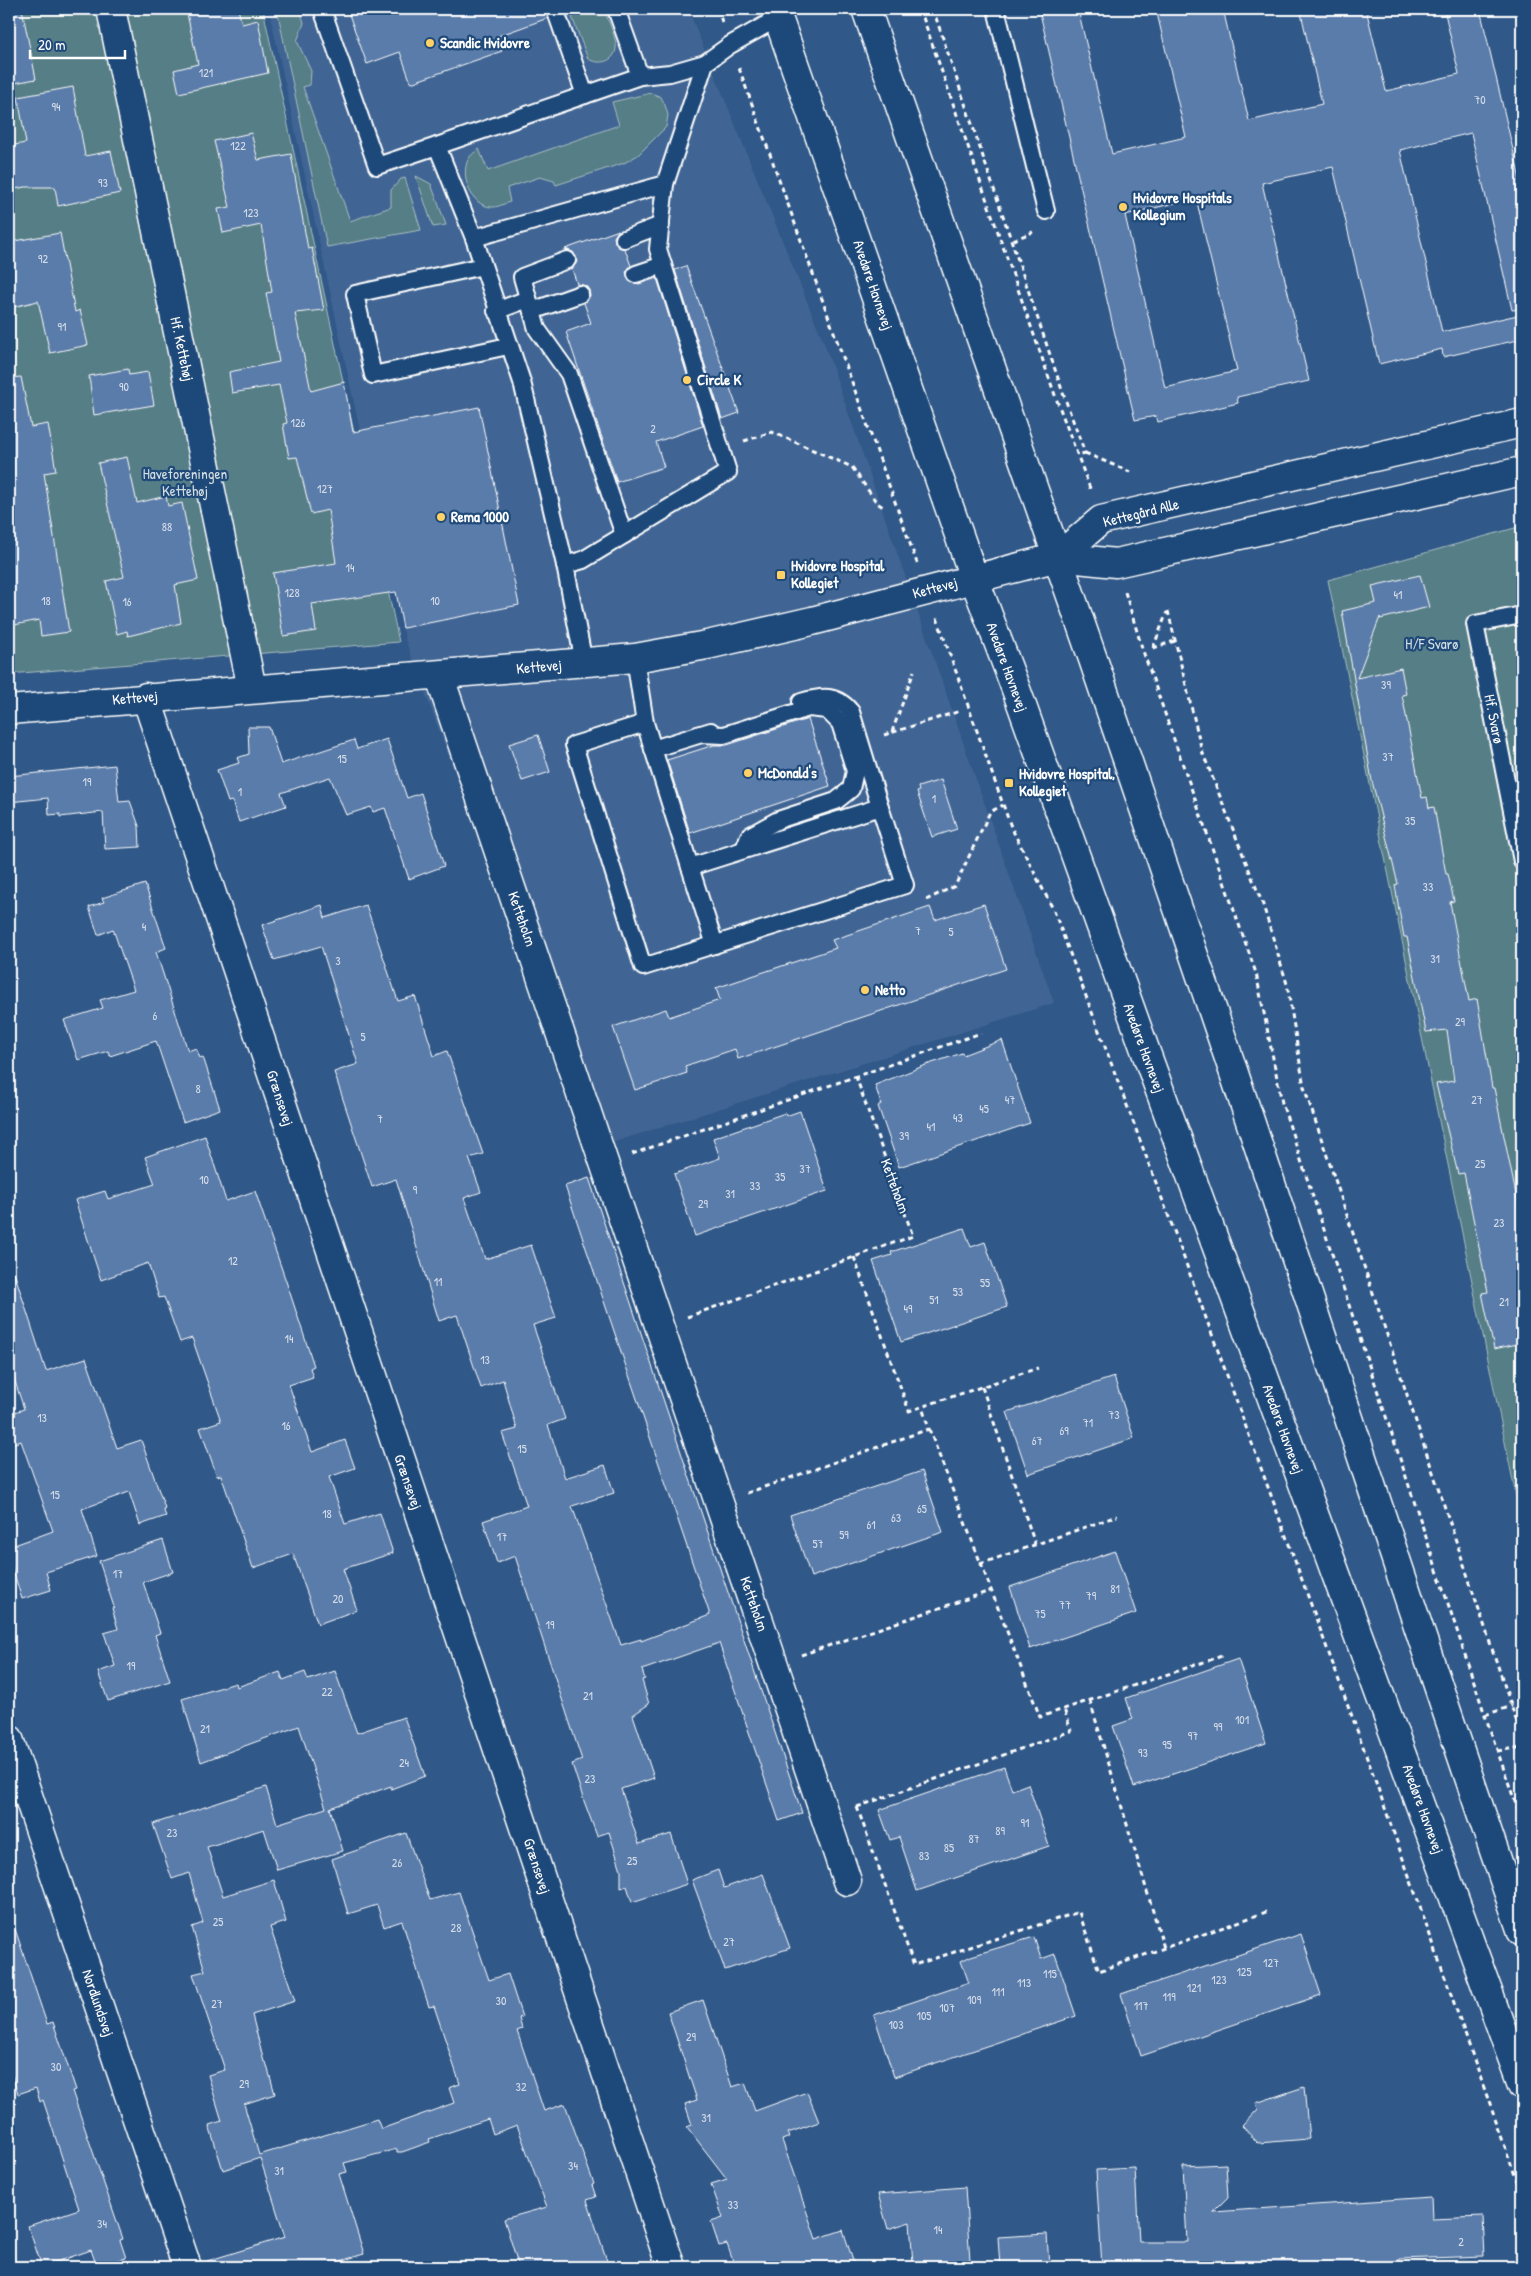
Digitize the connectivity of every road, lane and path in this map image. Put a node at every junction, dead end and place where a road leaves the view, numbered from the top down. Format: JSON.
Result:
{"nodes":[{"id":1,"x":111,"y":9,"type":"edge"},
{"id":2,"x":322,"y":9,"type":"edge"},
{"id":3,"x":555,"y":9,"type":"edge"},
{"id":4,"x":616,"y":9,"type":"edge"},
{"id":5,"x":718,"y":9,"type":"edge"},
{"id":6,"x":866,"y":9,"type":"edge"},
{"id":7,"x":920,"y":9,"type":"edge"},
{"id":8,"x":933,"y":9,"type":"edge"},
{"id":9,"x":996,"y":9,"type":"edge"},
{"id":10,"x":777,"y":14,"type":"edge"},
{"id":11,"x":730,"y":45,"type":"junction"},
{"id":12,"x":705,"y":63,"type":"junction"},
{"id":13,"x":640,"y":76,"type":"junction"},
{"id":14,"x":586,"y":95,"type":"junction"},
{"id":15,"x":437,"y":146,"type":"junction"},
{"id":16,"x":665,"y":184,"type":"junction"},
{"id":17,"x":1046,"y":211,"type":"dead end"},
{"id":18,"x":661,"y":225,"type":"junction"},
{"id":19,"x":474,"y":238,"type":"junction"},
{"id":20,"x":624,"y":239,"type":"dead end"},
{"id":21,"x":567,"y":260,"type":"dead end"},
{"id":22,"x":663,"y":265,"type":"junction"},
{"id":23,"x":482,"y":266,"type":"junction"},
{"id":24,"x":636,"y":274,"type":"dead end"},
{"id":25,"x":580,"y":294,"type":"dead end"},
{"id":26,"x":530,"y":305,"type":"junction"},
{"id":27,"x":496,"y":311,"type":"junction"},
{"id":28,"x":508,"y":346,"type":"junction"},
{"id":29,"x":1522,"y":423,"type":"edge"},
{"id":30,"x":721,"y":449,"type":"junction"},
{"id":31,"x":1085,"y":453,"type":"junction"},
{"id":32,"x":1078,"y":455,"type":"junction"},
{"id":33,"x":1522,"y":471,"type":"edge"},
{"id":34,"x":1130,"y":472,"type":"dead end"},
{"id":35,"x":884,"y":508,"type":"dead end"},
{"id":36,"x":1102,"y":520,"type":"junction"},
{"id":37,"x":624,"y":535,"type":"junction"},
{"id":38,"x":1058,"y":557,"type":"junction"},
{"id":39,"x":1116,"y":562,"type":"junction"},
{"id":40,"x":565,"y":565,"type":"junction"},
{"id":41,"x":974,"y":578,"type":"junction"},
{"id":42,"x":927,"y":590,"type":"junction"},
{"id":43,"x":1522,"y":615,"type":"edge"},
{"id":44,"x":1175,"y":642,"type":"junction"},
{"id":45,"x":636,"y":658,"type":"junction"},
{"id":46,"x":584,"y":663,"type":"junction"},
{"id":47,"x":914,"y":671,"type":"dead end"},
{"id":48,"x":439,"y":675,"type":"junction"},
{"id":49,"x":252,"y":689,"type":"junction"},
{"id":50,"x":146,"y":697,"type":"junction"},
{"id":51,"x":9,"y":710,"type":"edge"},
{"id":52,"x":960,"y":711,"type":"dead end"},
{"id":53,"x":645,"y":723,"type":"junction"},
{"id":54,"x":891,"y":732,"type":"junction"},
{"id":55,"x":700,"y":734,"type":"junction"},
{"id":56,"x":861,"y":742,"type":"junction"},
{"id":57,"x":653,"y":749,"type":"junction"},
{"id":58,"x":1003,"y":805,"type":"junction"},
{"id":59,"x":880,"y":807,"type":"junction"},
{"id":60,"x":744,"y":849,"type":"junction"},
{"id":61,"x":1522,"y":861,"type":"edge"},
{"id":62,"x":690,"y":867,"type":"junction"},
{"id":63,"x":905,"y":884,"type":"junction"},
{"id":64,"x":715,"y":944,"type":"junction"},
{"id":65,"x":981,"y":1033,"type":"dead end"},
{"id":66,"x":856,"y":1077,"type":"junction"},
{"id":67,"x":604,"y":1163,"type":"junction"},
{"id":68,"x":854,"y":1257,"type":"junction"},
{"id":69,"x":660,"y":1326,"type":"junction"},
{"id":70,"x":1038,"y":1368,"type":"dead end"},
{"id":71,"x":982,"y":1386,"type":"junction"},
{"id":72,"x":922,"y":1406,"type":"junction"},
{"id":73,"x":930,"y":1429,"type":"junction"},
{"id":74,"x":719,"y":1503,"type":"junction"},
{"id":75,"x":1117,"y":1516,"type":"dead end"},
{"id":76,"x":1035,"y":1544,"type":"junction"},
{"id":77,"x":980,"y":1564,"type":"junction"},
{"id":78,"x":990,"y":1591,"type":"junction"},
{"id":79,"x":1222,"y":1656,"type":"dead end"},
{"id":80,"x":774,"y":1664,"type":"junction"},
{"id":81,"x":1090,"y":1701,"type":"junction"},
{"id":82,"x":1512,"y":1706,"type":"junction"},
{"id":83,"x":1064,"y":1709,"type":"junction"},
{"id":84,"x":1485,"y":1715,"type":"junction"},
{"id":85,"x":1522,"y":1738,"type":"edge"},
{"id":86,"x":9,"y":1739,"type":"edge"},
{"id":87,"x":1522,"y":1747,"type":"edge"},
{"id":88,"x":1497,"y":1751,"type":"junction"},
{"id":89,"x":858,"y":1807,"type":"junction"},
{"id":90,"x":824,"y":1811,"type":"junction"},
{"id":91,"x":1522,"y":1822,"type":"edge"},
{"id":92,"x":847,"y":1881,"type":"dead end"},
{"id":93,"x":1269,"y":1911,"type":"dead end"},
{"id":94,"x":1522,"y":1932,"type":"edge"},
{"id":95,"x":1164,"y":1948,"type":"junction"},
{"id":96,"x":1522,"y":2085,"type":"edge"},
{"id":97,"x":1522,"y":2195,"type":"edge"},
{"id":98,"x":187,"y":2267,"type":"edge"},
{"id":99,"x":671,"y":2267,"type":"edge"}],
"edges":[{"from":1,"to":49,"type":"street","name":"Hf. Kettehøj"},
{"from":2,"to":15,"type":"lane"},
{"from":3,"to":14,"type":"lane"},
{"from":4,"to":13,"type":"lane"},
{"from":5,"to":11,"type":"path"},
{"from":6,"to":38,"type":"street"},
{"from":7,"to":32,"type":"path"},
{"from":8,"to":31,"type":"path"},
{"from":9,"to":17,"type":"lane"},
{"from":10,"to":11,"type":"lane"},
{"from":10,"to":41,"type":"street","name":"Avedøre Havnevej"},
{"from":11,"to":12,"type":"lane"},
{"from":11,"to":42,"type":"path"},
{"from":12,"to":13,"type":"lane"},
{"from":12,"to":16,"type":"lane"},
{"from":13,"to":14,"type":"lane"},
{"from":14,"to":15,"type":"lane"},
{"from":15,"to":19,"type":"lane"},
{"from":16,"to":18,"type":"lane"},
{"from":16,"to":19,"type":"lane"},
{"from":18,"to":20,"type":"lane"},
{"from":18,"to":22,"type":"lane"},
{"from":19,"to":23,"type":"lane"},
{"from":21,"to":26,"type":"lane"},
{"from":22,"to":24,"type":"lane"},
{"from":22,"to":30,"type":"lane"},
{"from":23,"to":27,"type":"lane"},
{"from":23,"to":28,"type":"lane"},
{"from":25,"to":26,"type":"lane"},
{"from":26,"to":27,"type":"lane"},
{"from":26,"to":37,"type":"lane"},
{"from":27,"to":28,"type":"lane"},
{"from":28,"to":40,"type":"lane"},
{"from":29,"to":36,"type":"street","name":"Kettegård Alle"},
{"from":30,"to":35,"type":"path"},
{"from":30,"to":37,"type":"lane"},
{"from":31,"to":32,"type":"path"},
{"from":31,"to":34,"type":"path"},
{"from":32,"to":36,"type":"path"},
{"from":33,"to":39,"type":"street"},
{"from":36,"to":38,"type":"street","name":"Kettegård Alle"},
{"from":37,"to":40,"type":"lane"},
{"from":38,"to":39,"type":"street"},
{"from":38,"to":41,"type":"street","name":"Kettevej"},
{"from":38,"to":94,"type":"street"},
{"from":39,"to":84,"type":"path"},
{"from":40,"to":46,"type":"lane"},
{"from":41,"to":42,"type":"street","name":"Kettevej"},
{"from":41,"to":96,"type":"street","name":"Avedøre Havnevej"},
{"from":42,"to":45,"type":"street","name":"Kettevej"},
{"from":42,"to":58,"type":"path"},
{"from":43,"to":61,"type":"lane","name":"Hf. Svarø"},
{"from":44,"to":44,"type":"path"},
{"from":44,"to":82,"type":"path"},
{"from":45,"to":46,"type":"street","name":"Kettevej"},
{"from":45,"to":53,"type":"lane"},
{"from":46,"to":48,"type":"street","name":"Kettevej"},
{"from":47,"to":54,"type":"path"},
{"from":48,"to":49,"type":"street","name":"Kettevej"},
{"from":48,"to":67,"type":"street","name":"Ketteholm"},
{"from":49,"to":50,"type":"street","name":"Kettevej"},
{"from":50,"to":51,"type":"street","name":"Kettevej"},
{"from":50,"to":99,"type":"street","name":"Grænsevej"},
{"from":52,"to":54,"type":"path"},
{"from":53,"to":57,"type":"lane"},
{"from":53,"to":64,"type":"lane"},
{"from":54,"to":56,"type":"path"},
{"from":55,"to":56,"type":"lane"},
{"from":55,"to":57,"type":"lane"},
{"from":55,"to":60,"type":"lane"},
{"from":56,"to":59,"type":"lane"},
{"from":57,"to":62,"type":"lane"},
{"from":58,"to":63,"type":"path"},
{"from":58,"to":97,"type":"path"},
{"from":59,"to":60,"type":"lane"},
{"from":59,"to":63,"type":"lane"},
{"from":60,"to":62,"type":"lane"},
{"from":62,"to":64,"type":"lane"},
{"from":63,"to":64,"type":"lane"},
{"from":65,"to":66,"type":"path"},
{"from":66,"to":67,"type":"path"},
{"from":66,"to":68,"type":"path","name":"Ketteholm"},
{"from":67,"to":69,"type":"street","name":"Ketteholm"},
{"from":68,"to":69,"type":"path","name":"Ketteholm"},
{"from":68,"to":72,"type":"path"},
{"from":69,"to":74,"type":"street","name":"Ketteholm"},
{"from":70,"to":71,"type":"path"},
{"from":71,"to":72,"type":"path"},
{"from":71,"to":76,"type":"path"},
{"from":72,"to":73,"type":"path"},
{"from":73,"to":74,"type":"path"},
{"from":73,"to":77,"type":"path"},
{"from":74,"to":80,"type":"street","name":"Ketteholm"},
{"from":75,"to":76,"type":"path"},
{"from":76,"to":77,"type":"path"},
{"from":77,"to":78,"type":"path"},
{"from":78,"to":80,"type":"path"},
{"from":78,"to":83,"type":"path"},
{"from":79,"to":81,"type":"path"},
{"from":80,"to":90,"type":"street","name":"Ketteholm"},
{"from":81,"to":83,"type":"path"},
{"from":81,"to":95,"type":"path"},
{"from":82,"to":84,"type":"path"},
{"from":82,"to":85,"type":"path"},
{"from":83,"to":89,"type":"path"},
{"from":84,"to":88,"type":"path"},
{"from":86,"to":98,"type":"street","name":"Nordlundsvej"},
{"from":87,"to":88,"type":"path"},
{"from":88,"to":91,"type":"path"},
{"from":89,"to":90,"type":"path"},
{"from":89,"to":95,"type":"path"},
{"from":90,"to":92,"type":"street","name":"Ketteholm"},
{"from":93,"to":95,"type":"path"}]}
